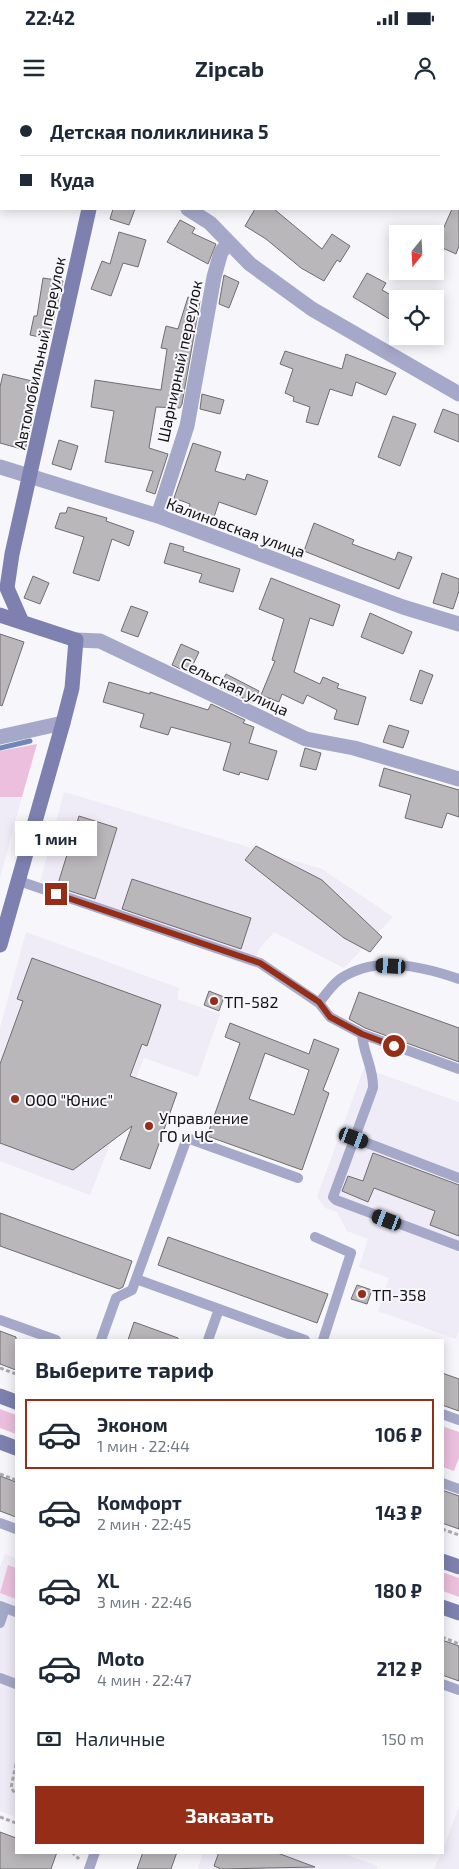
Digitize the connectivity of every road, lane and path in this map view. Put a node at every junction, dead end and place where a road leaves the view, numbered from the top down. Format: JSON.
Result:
{"nodes":[{"id":1,"x":89,"y":210,"type":"edge"},
{"id":2,"x":190,"y":210,"type":"edge"},
{"id":3,"x":229,"y":243,"type":"junction"},
{"id":4,"x":459,"y":394,"type":"edge"},
{"id":5,"x":0,"y":467,"type":"edge"},
{"id":6,"x":30,"y":477,"type":"junction"},
{"id":7,"x":158,"y":516,"type":"junction"},
{"id":8,"x":0,"y":615,"type":"edge"},
{"id":9,"x":21,"y":620,"type":"junction"},
{"id":10,"x":459,"y":624,"type":"edge"},
{"id":11,"x":76,"y":640,"type":"junction"},
{"id":12,"x":63,"y":724,"type":"junction"},
{"id":13,"x":0,"y":737,"type":"edge"},
{"id":14,"x":459,"y":779,"type":"edge"},
{"id":15,"x":19,"y":881,"type":"junction"},
{"id":16,"x":0,"y":945,"type":"edge"},
{"id":17,"x":459,"y":979,"type":"edge"},
{"id":18,"x":319,"y":1002,"type":"junction"},
{"id":19,"x":362,"y":1034,"type":"junction"},
{"id":20,"x":459,"y":1069,"type":"edge"},
{"id":21,"x":354,"y":1138,"type":"junction"},
{"id":22,"x":298,"y":1178,"type":"dead end"},
{"id":23,"x":459,"y":1178,"type":"edge"},
{"id":24,"x":315,"y":1236,"type":"dead end"},
{"id":25,"x":459,"y":1246,"type":"edge"},
{"id":26,"x":136,"y":1279,"type":"junction"},
{"id":27,"x":219,"y":1309,"type":"junction"},
{"id":28,"x":0,"y":1320,"type":"edge"},
{"id":29,"x":53,"y":1339,"type":"edge"},
{"id":30,"x":101,"y":1339,"type":"edge"},
{"id":31,"x":208,"y":1339,"type":"edge"},
{"id":32,"x":302,"y":1339,"type":"edge"},
{"id":33,"x":323,"y":1339,"type":"edge"},
{"id":34,"x":0,"y":1368,"type":"edge"},
{"id":35,"x":15,"y":1374,"type":"edge"},
{"id":36,"x":0,"y":1396,"type":"edge"},
{"id":37,"x":15,"y":1402,"type":"edge"},
{"id":38,"x":444,"y":1415,"type":"edge"},
{"id":39,"x":459,"y":1420,"type":"edge"},
{"id":40,"x":0,"y":1442,"type":"edge"},
{"id":41,"x":15,"y":1448,"type":"edge"},
{"id":42,"x":0,"y":1474,"type":"edge"},
{"id":43,"x":15,"y":1480,"type":"edge"},
{"id":44,"x":444,"y":1484,"type":"edge"},
{"id":45,"x":459,"y":1489,"type":"edge"},
{"id":46,"x":0,"y":1523,"type":"edge"},
{"id":47,"x":15,"y":1529,"type":"edge"},
{"id":48,"x":444,"y":1530,"type":"edge"},
{"id":49,"x":459,"y":1535,"type":"edge"},
{"id":50,"x":444,"y":1562,"type":"edge"},
{"id":51,"x":459,"y":1567,"type":"edge"},
{"id":52,"x":3,"y":1607,"type":"edge"},
{"id":53,"x":444,"y":1608,"type":"edge"},
{"id":54,"x":15,"y":1612,"type":"edge"},
{"id":55,"x":459,"y":1613,"type":"edge"},
{"id":56,"x":0,"y":1623,"type":"edge"},
{"id":57,"x":444,"y":1639,"type":"edge"},
{"id":58,"x":459,"y":1644,"type":"edge"},
{"id":59,"x":0,"y":1678,"type":"edge"},
{"id":60,"x":15,"y":1684,"type":"edge"},
{"id":61,"x":444,"y":1685,"type":"edge"},
{"id":62,"x":459,"y":1690,"type":"edge"},
{"id":63,"x":15,"y":1767,"type":"edge"},
{"id":64,"x":15,"y":1793,"type":"edge"},
{"id":65,"x":0,"y":1817,"type":"edge"},
{"id":66,"x":15,"y":1823,"type":"edge"},
{"id":67,"x":94,"y":1854,"type":"edge"},
{"id":68,"x":89,"y":1869,"type":"edge"}],
"edges":[{"from":1,"to":6,"type":"street","name":"Автомобильный переулок"},
{"from":2,"to":3,"type":"street"},
{"from":3,"to":4,"type":"street"},
{"from":3,"to":7,"type":"street","name":"Шарнирный переулок"},
{"from":5,"to":6,"type":"street","name":"Калиновская улица"},
{"from":6,"to":7,"type":"street","name":"Калиновская улица"},
{"from":6,"to":9,"type":"street","name":"Автомобильный переулок"},
{"from":7,"to":10,"type":"street","name":"Калиновская улица"},
{"from":8,"to":9,"type":"street","name":"Сельская улица"},
{"from":9,"to":11,"type":"street","name":"Сельская улица"},
{"from":11,"to":12,"type":"street"},
{"from":11,"to":14,"type":"street","name":"Сельская улица"},
{"from":12,"to":13,"type":"street"},
{"from":12,"to":15,"type":"street"},
{"from":15,"to":16,"type":"street"},
{"from":15,"to":18,"type":"lane"},
{"from":17,"to":18,"type":"lane"},
{"from":18,"to":19,"type":"lane"},
{"from":19,"to":20,"type":"lane"},
{"from":19,"to":21,"type":"lane"},
{"from":21,"to":23,"type":"lane"},
{"from":21,"to":25,"type":"lane"},
{"from":22,"to":26,"type":"lane"},
{"from":24,"to":33,"type":"lane"},
{"from":26,"to":27,"type":"lane"},
{"from":26,"to":30,"type":"lane"},
{"from":27,"to":31,"type":"lane"},
{"from":27,"to":32,"type":"lane"},
{"from":28,"to":29,"type":"lane"},
{"from":34,"to":35,"type":"path"},
{"from":36,"to":37,"type":"street"},
{"from":38,"to":39,"type":"lane"},
{"from":40,"to":41,"type":"street"},
{"from":42,"to":43,"type":"path"},
{"from":44,"to":45,"type":"lane"},
{"from":46,"to":47,"type":"lane"},
{"from":48,"to":49,"type":"path"},
{"from":50,"to":51,"type":"street"},
{"from":52,"to":54,"type":"lane"},
{"from":52,"to":56,"type":"lane"},
{"from":53,"to":55,"type":"street"},
{"from":57,"to":58,"type":"path"},
{"from":59,"to":60,"type":"lane"},
{"from":61,"to":62,"type":"lane"},
{"from":63,"to":64,"type":"path"},
{"from":65,"to":66,"type":"path"},
{"from":67,"to":68,"type":"lane"}]}
